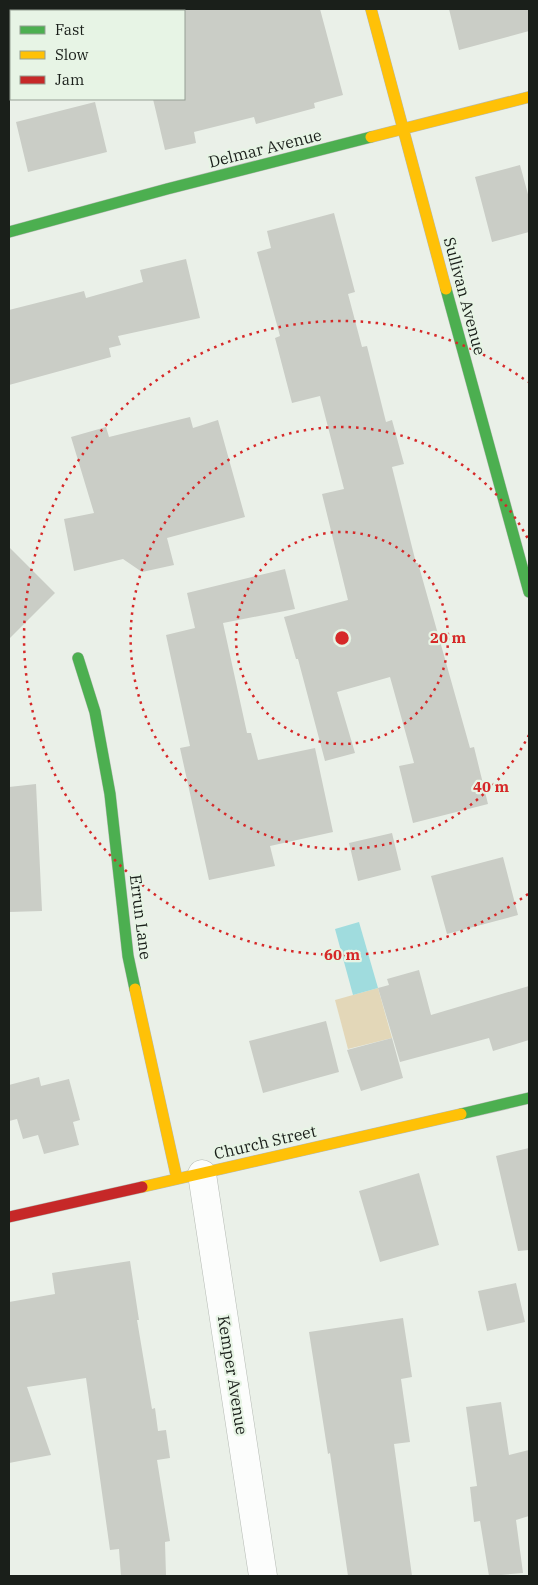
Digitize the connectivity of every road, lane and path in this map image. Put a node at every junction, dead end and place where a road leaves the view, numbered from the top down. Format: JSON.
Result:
{"nodes":[{"id":1,"x":371,"y":9,"type":"edge"},
{"id":2,"x":529,"y":97,"type":"edge"},
{"id":3,"x":403,"y":130,"type":"junction"},
{"id":4,"x":9,"y":232,"type":"edge"},
{"id":5,"x":529,"y":592,"type":"edge"},
{"id":6,"x":78,"y":658,"type":"dead end"},
{"id":7,"x":529,"y":1098,"type":"edge"},
{"id":8,"x":189,"y":1176,"type":"junction"},
{"id":9,"x":9,"y":1217,"type":"edge"},
{"id":10,"x":263,"y":1576,"type":"edge"}],
"edges":[{"from":1,"to":3,"type":"street","name":"Sullivan Avenue"},
{"from":2,"to":3,"type":"street","name":"Delmar Avenue"},
{"from":3,"to":4,"type":"street","name":"Delmar Avenue"},
{"from":3,"to":5,"type":"street","name":"Sullivan Avenue"},
{"from":6,"to":8,"type":"street","name":"Errun Lane"},
{"from":7,"to":8,"type":"street","name":"Church Street"},
{"from":8,"to":9,"type":"street","name":"Church Street"},
{"from":8,"to":10,"type":"street","name":"Kemper Avenue"}]}
